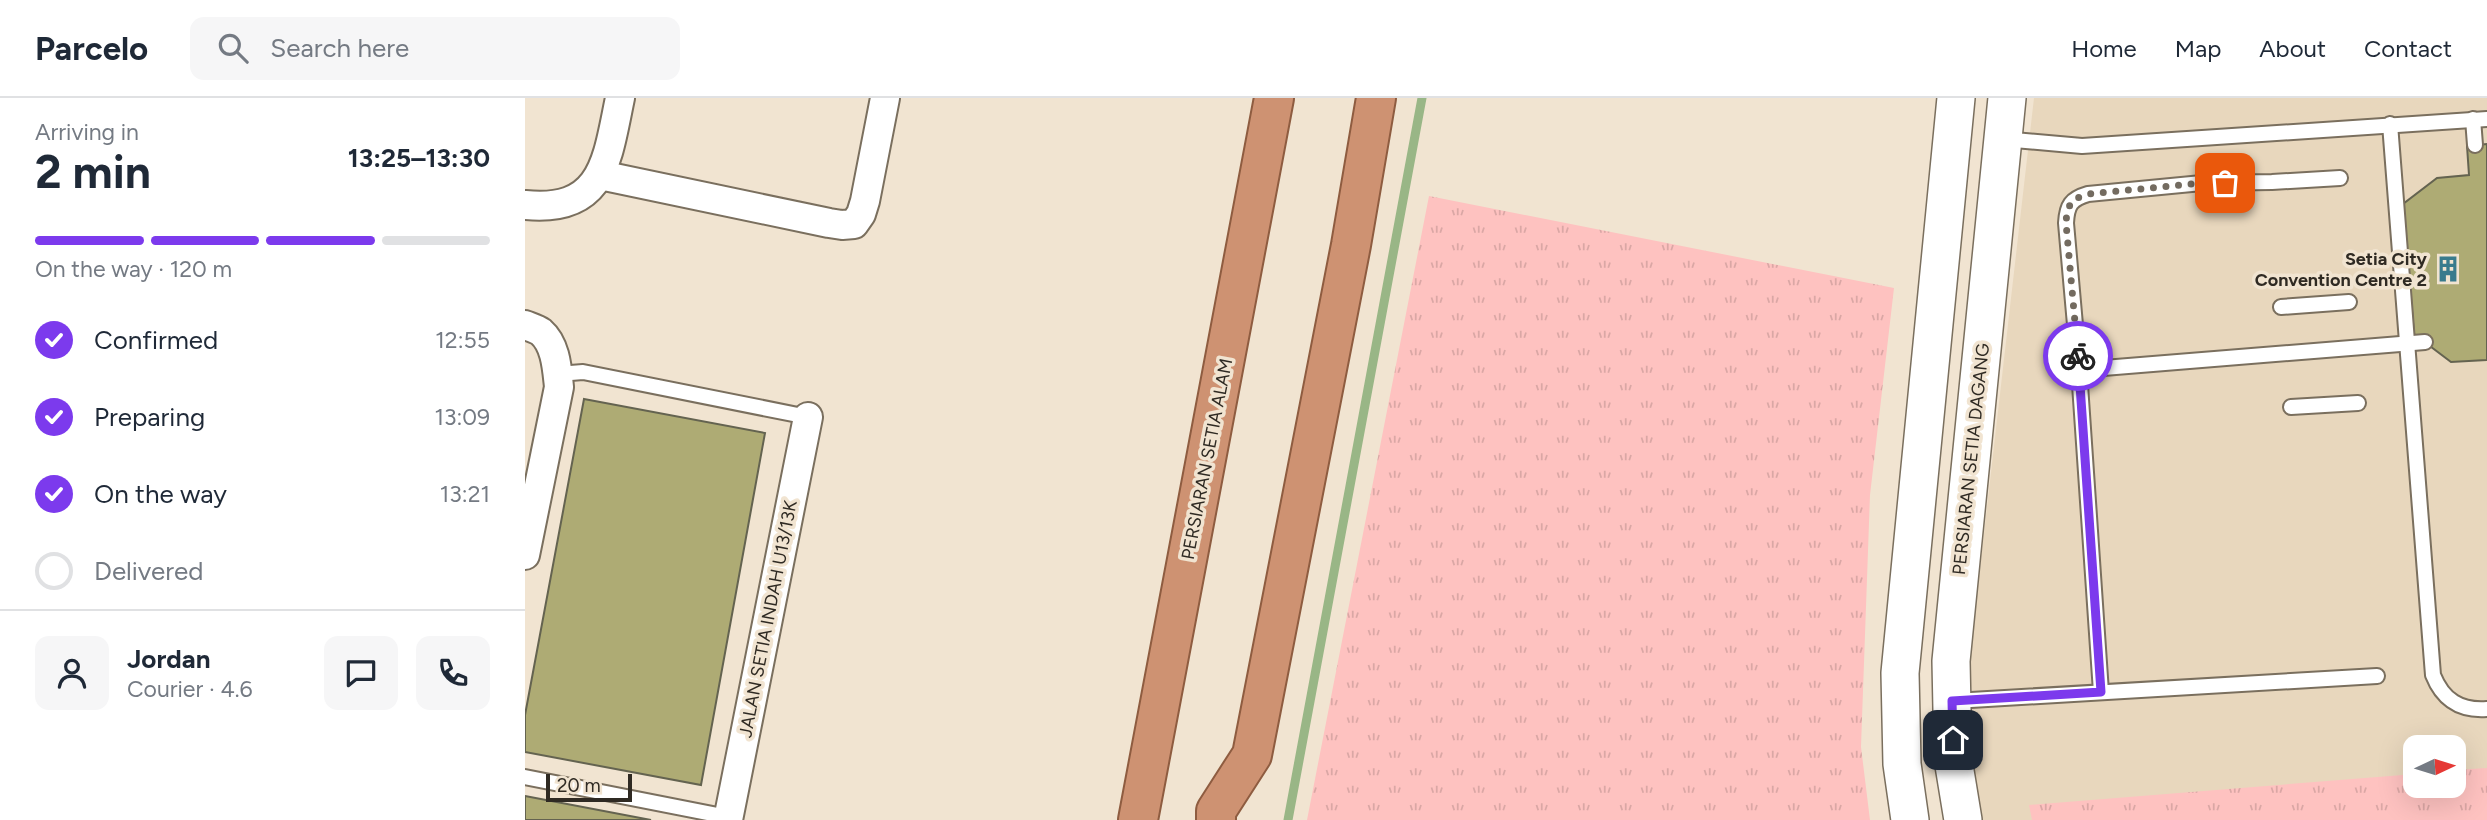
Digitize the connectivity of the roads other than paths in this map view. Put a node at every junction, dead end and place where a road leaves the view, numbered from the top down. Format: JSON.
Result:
{"nodes":[{"id":1,"x":619,"y":98,"type":"edge"},
{"id":2,"x":885,"y":98,"type":"edge"},
{"id":3,"x":1274,"y":98,"type":"edge"},
{"id":4,"x":1350,"y":98,"type":"edge"},
{"id":5,"x":1376,"y":98,"type":"edge"},
{"id":6,"x":1956,"y":98,"type":"edge"},
{"id":7,"x":2007,"y":98,"type":"edge"},
{"id":8,"x":2480,"y":119,"type":"edge"},
{"id":9,"x":2390,"y":124,"type":"junction"},
{"id":10,"x":2003,"y":139,"type":"junction"},
{"id":11,"x":2475,"y":145,"type":"dead end"},
{"id":12,"x":2340,"y":178,"type":"dead end"},
{"id":13,"x":594,"y":184,"type":"junction"},
{"id":14,"x":525,"y":205,"type":"edge"},
{"id":15,"x":2349,"y":302,"type":"dead end"},
{"id":16,"x":2281,"y":307,"type":"dead end"},
{"id":17,"x":525,"y":324,"type":"edge"},
{"id":18,"x":2425,"y":342,"type":"dead end"},
{"id":19,"x":2407,"y":344,"type":"junction"},
{"id":20,"x":2079,"y":370,"type":"junction"},
{"id":21,"x":557,"y":387,"type":"junction"},
{"id":22,"x":2358,"y":404,"type":"dead end"},
{"id":23,"x":2291,"y":407,"type":"dead end"},
{"id":24,"x":808,"y":417,"type":"joint"},
{"id":25,"x":525,"y":555,"type":"edge"},
{"id":26,"x":2377,"y":676,"type":"dead end"},
{"id":27,"x":2101,"y":692,"type":"junction"},
{"id":28,"x":1952,"y":701,"type":"junction"},
{"id":29,"x":2487,"y":709,"type":"edge"},
{"id":30,"x":525,"y":777,"type":"edge"},
{"id":31,"x":1216,"y":817,"type":"edge"},
{"id":32,"x":728,"y":818,"type":"edge"},
{"id":33,"x":1139,"y":820,"type":"edge"},
{"id":34,"x":1910,"y":820,"type":"edge"},
{"id":35,"x":1963,"y":820,"type":"edge"}],
"edges":[{"from":1,"to":13,"type":"street"},
{"from":2,"to":13,"type":"street"},
{"from":3,"to":33,"type":"highway","name":"PERSIARAN SETIA ALAM"},
{"from":4,"to":31,"type":"highway"},
{"from":5,"to":31,"type":"highway"},
{"from":6,"to":34,"type":"street"},
{"from":7,"to":10,"type":"street","name":"PERSIARAN SETIA DAGANG"},
{"from":8,"to":9,"type":"lane"},
{"from":8,"to":11,"type":"lane"},
{"from":9,"to":10,"type":"lane"},
{"from":9,"to":19,"type":"lane"},
{"from":10,"to":28,"type":"street","name":"PERSIARAN SETIA DAGANG"},
{"from":12,"to":20,"type":"lane"},
{"from":13,"to":14,"type":"street"},
{"from":15,"to":16,"type":"lane"},
{"from":17,"to":21,"type":"street"},
{"from":18,"to":19,"type":"lane"},
{"from":19,"to":20,"type":"lane"},
{"from":19,"to":29,"type":"lane"},
{"from":20,"to":27,"type":"lane"},
{"from":21,"to":24,"type":"lane"},
{"from":21,"to":25,"type":"street"},
{"from":22,"to":23,"type":"lane"},
{"from":24,"to":32,"type":"street","name":"JALAN SETIA INDAH U13/13K"},
{"from":26,"to":27,"type":"lane"},
{"from":27,"to":28,"type":"lane"},
{"from":28,"to":35,"type":"street","name":"PERSIARAN SETIA DAGANG"},
{"from":30,"to":32,"type":"lane"}]}
